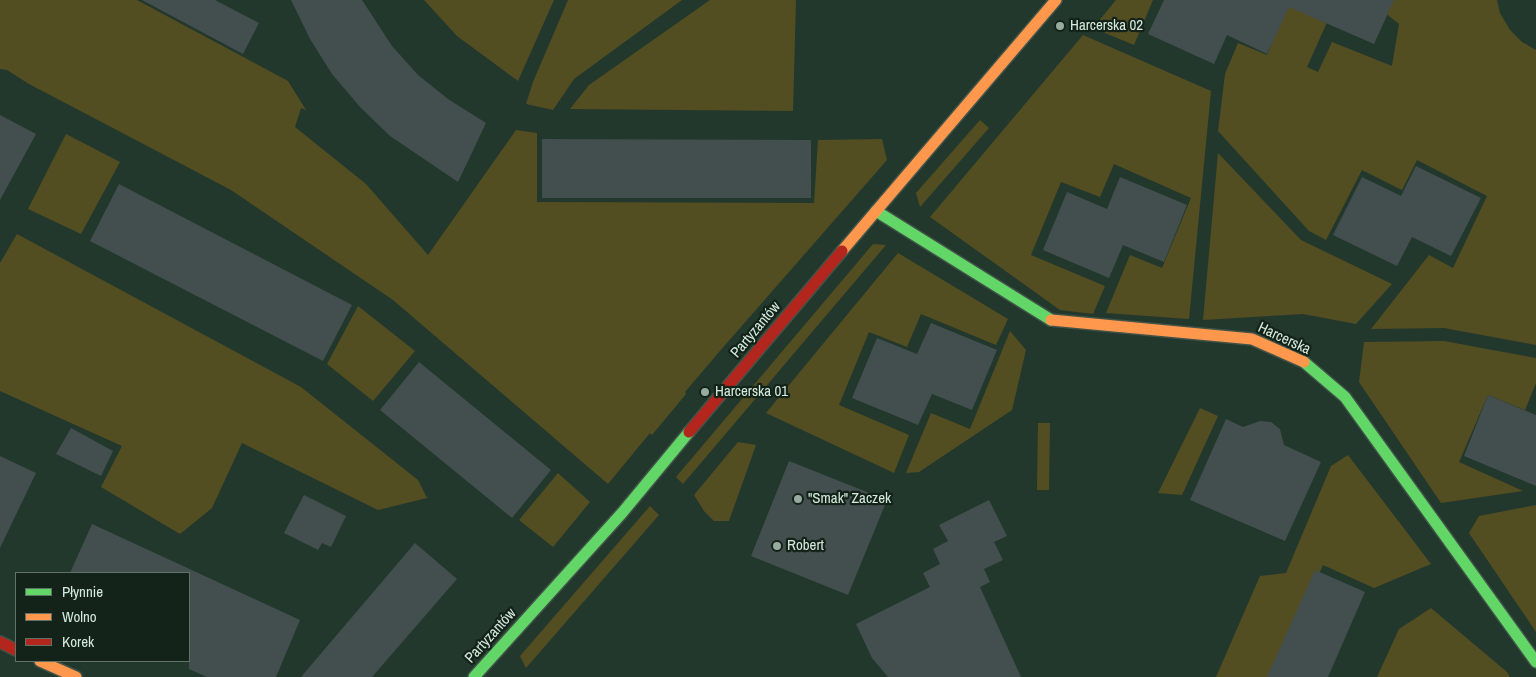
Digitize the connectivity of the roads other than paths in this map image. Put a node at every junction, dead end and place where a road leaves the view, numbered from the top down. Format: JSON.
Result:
{"nodes":[{"id":1,"x":1056,"y":0,"type":"edge"},
{"id":2,"x":876,"y":211,"type":"junction"},
{"id":3,"x":0,"y":642,"type":"edge"},
{"id":4,"x":15,"y":650,"type":"edge"},
{"id":5,"x":42,"y":662,"type":"edge"},
{"id":6,"x":1536,"y":662,"type":"edge"},
{"id":7,"x":76,"y":677,"type":"edge"},
{"id":8,"x":474,"y":677,"type":"edge"}],
"edges":[{"from":1,"to":2,"type":"street","name":"Partyzantów"},
{"from":2,"to":6,"type":"street","name":"Harcerska"},
{"from":2,"to":8,"type":"street","name":"Partyzantów"},
{"from":3,"to":4,"type":"street"},
{"from":5,"to":7,"type":"street"}]}
